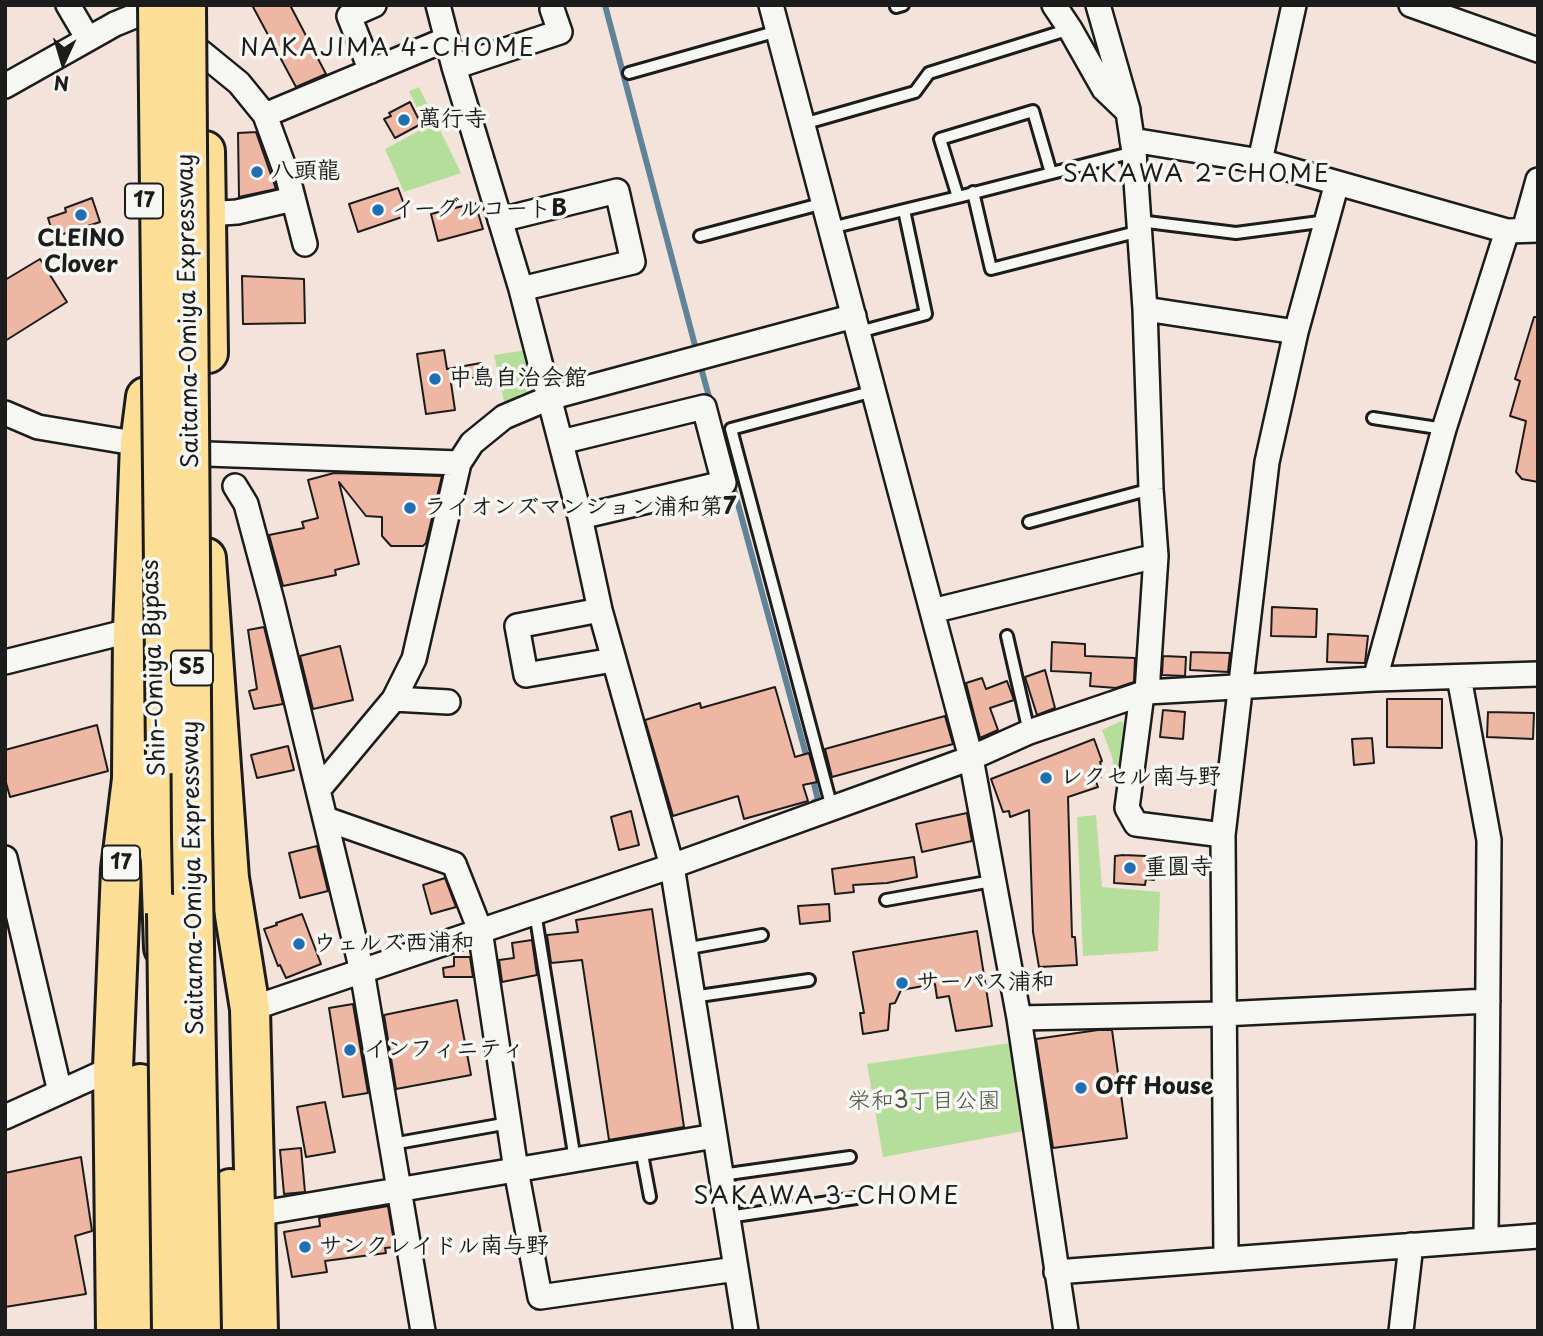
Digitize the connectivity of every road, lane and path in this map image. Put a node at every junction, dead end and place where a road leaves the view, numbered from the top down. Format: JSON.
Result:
{"nodes":[{"id":1,"x":68,"y":5,"type":"edge"},
{"id":2,"x":186,"y":5,"type":"edge"},
{"id":3,"x":200,"y":5,"type":"edge"},
{"id":4,"x":374,"y":5,"type":"edge"},
{"id":5,"x":771,"y":5,"type":"edge"},
{"id":6,"x":1054,"y":5,"type":"edge"},
{"id":7,"x":1098,"y":5,"type":"edge"},
{"id":8,"x":1294,"y":5,"type":"edge"},
{"id":9,"x":1411,"y":5,"type":"edge"},
{"id":10,"x":444,"y":7,"type":"edge"},
{"id":11,"x":147,"y":8,"type":"edge"},
{"id":12,"x":552,"y":9,"type":"dead end"},
{"id":13,"x":1070,"y":29,"type":"junction"},
{"id":14,"x":778,"y":31,"type":"junction"},
{"id":15,"x":88,"y":39,"type":"junction"},
{"id":16,"x":447,"y":39,"type":"junction"},
{"id":17,"x":1538,"y":50,"type":"edge"},
{"id":18,"x":201,"y":52,"type":"junction"},
{"id":19,"x":454,"y":67,"type":"junction"},
{"id":20,"x":371,"y":71,"type":"junction"},
{"id":21,"x":629,"y":73,"type":"dead end"},
{"id":22,"x":5,"y":86,"type":"edge"},
{"id":23,"x":1128,"y":112,"type":"junction"},
{"id":24,"x":265,"y":115,"type":"junction"},
{"id":25,"x":803,"y":124,"type":"junction"},
{"id":26,"x":1133,"y":146,"type":"junction"},
{"id":27,"x":1260,"y":161,"type":"junction"},
{"id":28,"x":1051,"y":173,"type":"junction"},
{"id":29,"x":1538,"y":180,"type":"edge"},
{"id":30,"x":1337,"y":183,"type":"junction"},
{"id":31,"x":973,"y":192,"type":"junction"},
{"id":32,"x":958,"y":197,"type":"junction"},
{"id":33,"x":293,"y":199,"type":"junction"},
{"id":34,"x":824,"y":203,"type":"junction"},
{"id":35,"x":904,"y":210,"type":"junction"},
{"id":36,"x":207,"y":214,"type":"junction"},
{"id":37,"x":500,"y":220,"type":"junction"},
{"id":38,"x":1327,"y":221,"type":"junction"},
{"id":39,"x":1140,"y":226,"type":"junction"},
{"id":40,"x":831,"y":228,"type":"junction"},
{"id":41,"x":1523,"y":230,"type":"edge"},
{"id":42,"x":700,"y":236,"type":"dead end"},
{"id":43,"x":305,"y":244,"type":"dead end"},
{"id":44,"x":521,"y":289,"type":"junction"},
{"id":45,"x":1146,"y":309,"type":"junction"},
{"id":46,"x":856,"y":324,"type":"junction"},
{"id":47,"x":1296,"y":332,"type":"junction"},
{"id":48,"x":874,"y":391,"type":"junction"},
{"id":49,"x":146,"y":397,"type":"junction"},
{"id":50,"x":549,"y":398,"type":"junction"},
{"id":51,"x":5,"y":413,"type":"edge"},
{"id":52,"x":1373,"y":418,"type":"dead end"},
{"id":53,"x":1444,"y":429,"type":"junction"},
{"id":54,"x":561,"y":442,"type":"junction"},
{"id":55,"x":140,"y":444,"type":"junction"},
{"id":56,"x":207,"y":454,"type":"junction"},
{"id":57,"x":459,"y":463,"type":"junction"},
{"id":58,"x":235,"y":486,"type":"dead end"},
{"id":59,"x":1151,"y":489,"type":"junction"},
{"id":60,"x":580,"y":517,"type":"junction"},
{"id":61,"x":1029,"y":522,"type":"dead end"},
{"id":62,"x":1156,"y":556,"type":"junction"},
{"id":63,"x":206,"y":558,"type":"junction"},
{"id":64,"x":600,"y":610,"type":"junction"},
{"id":65,"x":932,"y":611,"type":"junction"},
{"id":66,"x":133,"y":630,"type":"junction"},
{"id":67,"x":1007,"y":636,"type":"dead end"},
{"id":68,"x":613,"y":660,"type":"junction"},
{"id":69,"x":5,"y":662,"type":"edge"},
{"id":70,"x":1538,"y":674,"type":"edge"},
{"id":71,"x":1459,"y":677,"type":"junction"},
{"id":72,"x":1375,"y":679,"type":"junction"},
{"id":73,"x":1239,"y":685,"type":"junction"},
{"id":74,"x":1144,"y":693,"type":"junction"},
{"id":75,"x":394,"y":699,"type":"junction"},
{"id":76,"x":448,"y":702,"type":"dead end"},
{"id":77,"x":1029,"y":732,"type":"junction"},
{"id":78,"x":971,"y":758,"type":"junction"},
{"id":79,"x":132,"y":779,"type":"junction"},
{"id":80,"x":318,"y":789,"type":"junction"},
{"id":81,"x":832,"y":808,"type":"junction"},
{"id":82,"x":326,"y":819,"type":"junction"},
{"id":83,"x":1223,"y":835,"type":"junction"},
{"id":84,"x":5,"y":858,"type":"edge"},
{"id":85,"x":672,"y":866,"type":"junction"},
{"id":86,"x":992,"y":881,"type":"junction"},
{"id":87,"x":886,"y":900,"type":"dead end"},
{"id":88,"x":535,"y":912,"type":"junction"},
{"id":89,"x":480,"y":930,"type":"junction"},
{"id":90,"x":762,"y":935,"type":"dead end"},
{"id":91,"x":684,"y":949,"type":"junction"},
{"id":92,"x":362,"y":971,"type":"junction"},
{"id":93,"x":809,"y":980,"type":"dead end"},
{"id":94,"x":692,"y":997,"type":"junction"},
{"id":95,"x":1488,"y":1001,"type":"junction"},
{"id":96,"x":1222,"y":1014,"type":"junction"},
{"id":97,"x":1019,"y":1018,"type":"junction"},
{"id":98,"x":240,"y":1020,"type":"junction"},
{"id":99,"x":113,"y":1068,"type":"junction"},
{"id":100,"x":60,"y":1092,"type":"junction"},
{"id":101,"x":5,"y":1117,"type":"edge"},
{"id":102,"x":509,"y":1123,"type":"junction"},
{"id":103,"x":715,"y":1136,"type":"junction"},
{"id":104,"x":392,"y":1144,"type":"junction"},
{"id":105,"x":641,"y":1149,"type":"junction"},
{"id":106,"x":850,"y":1157,"type":"dead end"},
{"id":107,"x":575,"y":1160,"type":"junction"},
{"id":108,"x":516,"y":1170,"type":"junction"},
{"id":109,"x":721,"y":1175,"type":"junction"},
{"id":110,"x":400,"y":1190,"type":"junction"},
{"id":111,"x":650,"y":1197,"type":"dead end"},
{"id":112,"x":856,"y":1198,"type":"dead end"},
{"id":113,"x":256,"y":1214,"type":"junction"},
{"id":114,"x":728,"y":1217,"type":"junction"},
{"id":115,"x":1538,"y":1236,"type":"edge"},
{"id":116,"x":1486,"y":1240,"type":"junction"},
{"id":117,"x":1411,"y":1245,"type":"junction"},
{"id":118,"x":1226,"y":1259,"type":"junction"},
{"id":119,"x":736,"y":1269,"type":"junction"},
{"id":120,"x":1056,"y":1272,"type":"junction"},
{"id":121,"x":116,"y":1331,"type":"edge"},
{"id":122,"x":145,"y":1331,"type":"edge"},
{"id":123,"x":174,"y":1331,"type":"edge"},
{"id":124,"x":194,"y":1331,"type":"edge"},
{"id":125,"x":201,"y":1331,"type":"edge"},
{"id":126,"x":230,"y":1331,"type":"edge"},
{"id":127,"x":258,"y":1331,"type":"edge"},
{"id":128,"x":423,"y":1331,"type":"edge"},
{"id":129,"x":746,"y":1331,"type":"edge"},
{"id":130,"x":1066,"y":1331,"type":"edge"},
{"id":131,"x":1401,"y":1331,"type":"edge"}],
"edges":[{"from":1,"to":15,"type":"street"},
{"from":2,"to":125,"type":"highway","name":"Saitama-Omiya Expressway","number":"S5","bridge":true},
{"from":3,"to":18,"type":"highway","name":"Shin-Omiya Bypass"},
{"from":4,"to":20,"type":"street"},
{"from":5,"to":14,"type":"street"},
{"from":6,"to":13,"type":"street"},
{"from":7,"to":23,"type":"street"},
{"from":8,"to":27,"type":"street"},
{"from":9,"to":17,"type":"street"},
{"from":10,"to":16,"type":"street"},
{"from":11,"to":15,"type":"street"},
{"from":11,"to":49,"type":"highway","name":"Shin-Omiya Bypass","number":"17"},
{"from":11,"to":123,"type":"highway","name":"Saitama-Omiya Expressway","number":"S5","bridge":true},
{"from":12,"to":19,"type":"street"},
{"from":13,"to":23,"type":"street"},
{"from":13,"to":25,"type":"lane"},
{"from":14,"to":21,"type":"lane"},
{"from":14,"to":25,"type":"street"},
{"from":15,"to":22,"type":"street"},
{"from":16,"to":19,"type":"street"},
{"from":16,"to":20,"type":"street"},
{"from":18,"to":24,"type":"street"},
{"from":18,"to":36,"type":"highway","name":"Shin-Omiya Bypass"},
{"from":19,"to":37,"type":"street"},
{"from":20,"to":24,"type":"street"},
{"from":23,"to":26,"type":"street"},
{"from":24,"to":33,"type":"street"},
{"from":25,"to":34,"type":"street"},
{"from":26,"to":27,"type":"street"},
{"from":26,"to":28,"type":"lane"},
{"from":26,"to":39,"type":"street"},
{"from":27,"to":30,"type":"street"},
{"from":28,"to":31,"type":"lane"},
{"from":28,"to":32,"type":"lane"},
{"from":29,"to":41,"type":"street"},
{"from":30,"to":38,"type":"street"},
{"from":30,"to":41,"type":"street"},
{"from":31,"to":32,"type":"lane"},
{"from":31,"to":39,"type":"lane"},
{"from":32,"to":35,"type":"lane"},
{"from":33,"to":36,"type":"street"},
{"from":33,"to":43,"type":"street"},
{"from":34,"to":40,"type":"street"},
{"from":34,"to":42,"type":"lane"},
{"from":35,"to":40,"type":"lane"},
{"from":35,"to":46,"type":"lane"},
{"from":36,"to":56,"type":"highway","name":"Shin-Omiya Bypass"},
{"from":37,"to":44,"type":"street"},
{"from":37,"to":44,"type":"street"},
{"from":38,"to":39,"type":"lane"},
{"from":38,"to":47,"type":"street"},
{"from":39,"to":45,"type":"street"},
{"from":40,"to":46,"type":"street"},
{"from":41,"to":53,"type":"street"},
{"from":44,"to":50,"type":"street"},
{"from":45,"to":47,"type":"street"},
{"from":45,"to":59,"type":"street"},
{"from":46,"to":48,"type":"street"},
{"from":46,"to":50,"type":"street"},
{"from":47,"to":73,"type":"street"},
{"from":48,"to":65,"type":"street"},
{"from":48,"to":81,"type":"lane"},
{"from":49,"to":55,"type":"highway","number":"17"},
{"from":49,"to":123,"type":"highway","name":"Shin-Omiya Bypass","number":"17"},
{"from":50,"to":54,"type":"street"},
{"from":50,"to":57,"type":"street"},
{"from":51,"to":55,"type":"street"},
{"from":52,"to":53,"type":"lane"},
{"from":53,"to":72,"type":"street"},
{"from":54,"to":60,"type":"street"},
{"from":54,"to":60,"type":"street"},
{"from":55,"to":66,"type":"highway","number":"17"},
{"from":56,"to":57,"type":"street"},
{"from":56,"to":63,"type":"highway","name":"Shin-Omiya Bypass"},
{"from":57,"to":75,"type":"street"},
{"from":58,"to":80,"type":"street"},
{"from":59,"to":61,"type":"lane"},
{"from":59,"to":62,"type":"street"},
{"from":60,"to":64,"type":"street"},
{"from":62,"to":65,"type":"street"},
{"from":62,"to":74,"type":"street"},
{"from":63,"to":98,"type":"highway"},
{"from":63,"to":124,"type":"highway","name":"Shin-Omiya Bypass"},
{"from":64,"to":68,"type":"street"},
{"from":64,"to":68,"type":"street"},
{"from":65,"to":78,"type":"street"},
{"from":66,"to":69,"type":"street"},
{"from":66,"to":79,"type":"highway","number":"17"},
{"from":67,"to":77,"type":"lane"},
{"from":68,"to":85,"type":"street"},
{"from":70,"to":71,"type":"street"},
{"from":71,"to":72,"type":"street"},
{"from":71,"to":95,"type":"street"},
{"from":72,"to":73,"type":"street"},
{"from":73,"to":74,"type":"street"},
{"from":73,"to":83,"type":"street"},
{"from":74,"to":77,"type":"street"},
{"from":74,"to":83,"type":"street"},
{"from":75,"to":76,"type":"street"},
{"from":75,"to":80,"type":"street"},
{"from":77,"to":78,"type":"street"},
{"from":78,"to":81,"type":"street"},
{"from":78,"to":86,"type":"street"},
{"from":79,"to":99,"type":"highway","number":"17"},
{"from":79,"to":122,"type":"highway"},
{"from":80,"to":82,"type":"street"},
{"from":81,"to":85,"type":"street"},
{"from":82,"to":89,"type":"street"},
{"from":82,"to":92,"type":"street"},
{"from":83,"to":96,"type":"street"},
{"from":84,"to":100,"type":"street"},
{"from":85,"to":88,"type":"street"},
{"from":85,"to":91,"type":"street"},
{"from":86,"to":87,"type":"lane"},
{"from":86,"to":97,"type":"street"},
{"from":88,"to":89,"type":"street"},
{"from":88,"to":107,"type":"lane"},
{"from":89,"to":92,"type":"street"},
{"from":89,"to":102,"type":"street"},
{"from":90,"to":91,"type":"lane"},
{"from":91,"to":94,"type":"street"},
{"from":92,"to":98,"type":"street"},
{"from":92,"to":104,"type":"street"},
{"from":93,"to":94,"type":"lane"},
{"from":94,"to":103,"type":"street"},
{"from":95,"to":96,"type":"street"},
{"from":95,"to":116,"type":"street"},
{"from":96,"to":97,"type":"street"},
{"from":96,"to":118,"type":"street"},
{"from":97,"to":120,"type":"street"},
{"from":98,"to":113,"type":"highway"},
{"from":98,"to":126,"type":"highway"},
{"from":99,"to":100,"type":"street"},
{"from":99,"to":121,"type":"highway","number":"17"},
{"from":100,"to":101,"type":"street"},
{"from":102,"to":104,"type":"lane"},
{"from":102,"to":108,"type":"street"},
{"from":103,"to":105,"type":"street"},
{"from":103,"to":109,"type":"street"},
{"from":104,"to":110,"type":"street"},
{"from":105,"to":107,"type":"street"},
{"from":105,"to":111,"type":"lane"},
{"from":106,"to":109,"type":"lane"},
{"from":107,"to":108,"type":"street"},
{"from":108,"to":110,"type":"street"},
{"from":108,"to":119,"type":"street"},
{"from":109,"to":114,"type":"street"},
{"from":110,"to":113,"type":"street"},
{"from":110,"to":128,"type":"street"},
{"from":112,"to":114,"type":"lane"},
{"from":113,"to":127,"type":"highway"},
{"from":114,"to":119,"type":"street"},
{"from":115,"to":116,"type":"street"},
{"from":116,"to":117,"type":"street"},
{"from":117,"to":118,"type":"street"},
{"from":117,"to":131,"type":"street"},
{"from":118,"to":120,"type":"street"},
{"from":119,"to":129,"type":"street"},
{"from":120,"to":130,"type":"street"}]}
